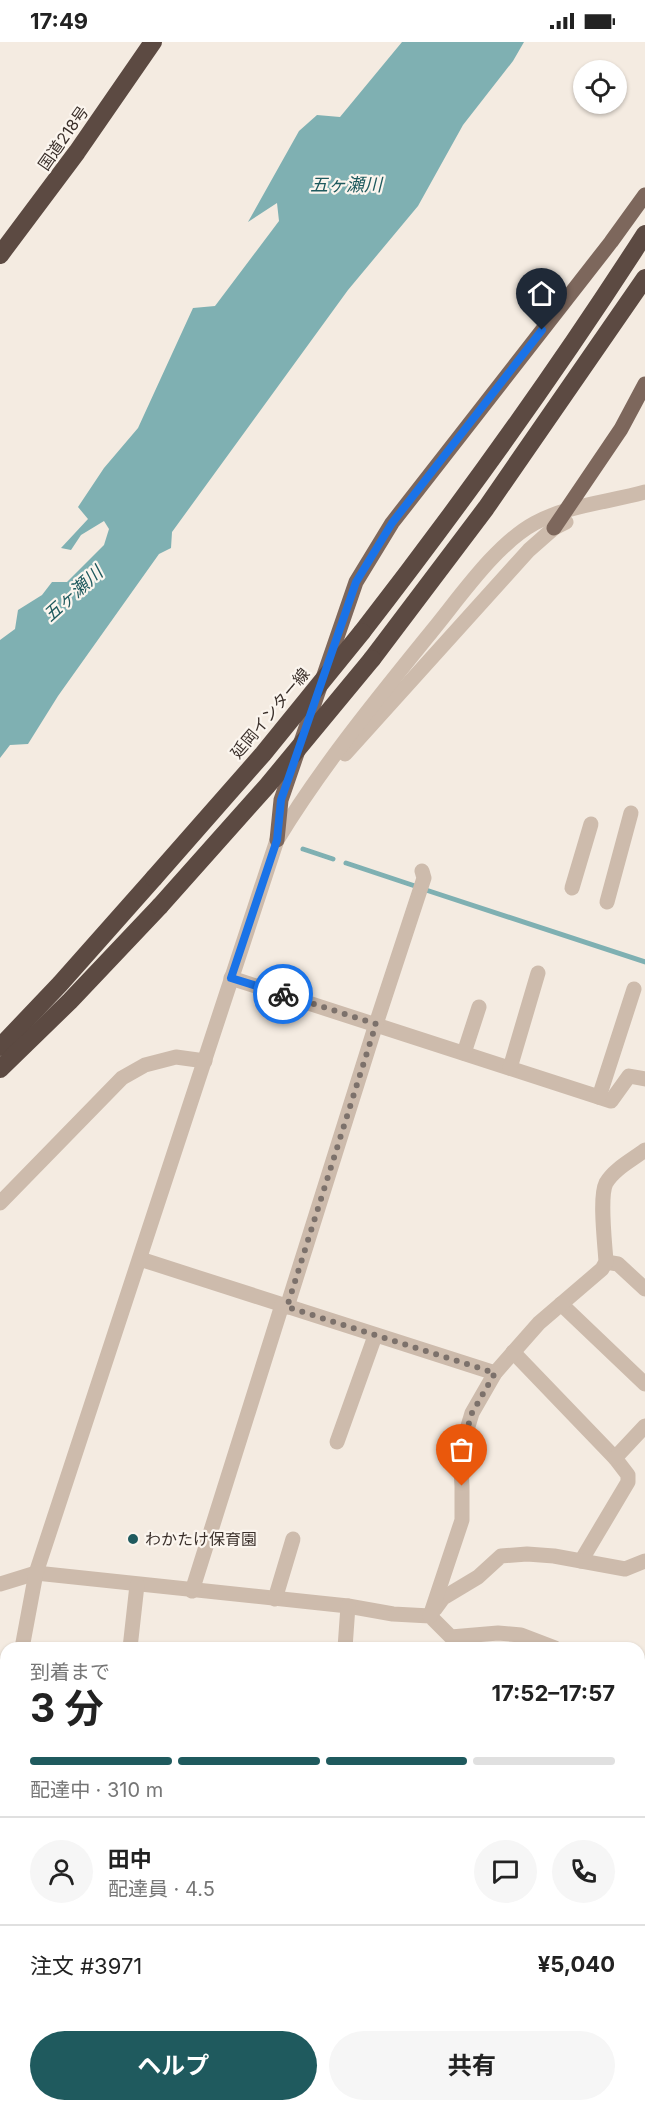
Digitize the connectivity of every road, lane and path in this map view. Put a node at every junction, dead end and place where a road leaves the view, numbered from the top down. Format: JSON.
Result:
{"nodes":[{"id":1,"x":153,"y":42,"type":"edge"},
{"id":2,"x":645,"y":195,"type":"edge"},
{"id":3,"x":645,"y":234,"type":"edge"},
{"id":4,"x":0,"y":255,"type":"edge"},
{"id":5,"x":645,"y":278,"type":"edge"},
{"id":6,"x":645,"y":384,"type":"edge"},
{"id":7,"x":645,"y":492,"type":"edge"},
{"id":8,"x":628,"y":497,"type":"junction"},
{"id":9,"x":567,"y":510,"type":"junction"},
{"id":10,"x":554,"y":528,"type":"junction"},
{"id":11,"x":302,"y":803,"type":"junction"},
{"id":12,"x":631,"y":813,"type":"dead end"},
{"id":13,"x":591,"y":824,"type":"dead end"},
{"id":14,"x":277,"y":840,"type":"junction"},
{"id":15,"x":422,"y":871,"type":"dead end"},
{"id":16,"x":572,"y":888,"type":"dead end"},
{"id":17,"x":607,"y":902,"type":"dead end"},
{"id":18,"x":538,"y":973,"type":"dead end"},
{"id":19,"x":231,"y":978,"type":"junction"},
{"id":20,"x":634,"y":989,"type":"dead end"},
{"id":21,"x":479,"y":1007,"type":"dead end"},
{"id":22,"x":376,"y":1024,"type":"junction"},
{"id":23,"x":0,"y":1047,"type":"edge"},
{"id":24,"x":464,"y":1053,"type":"junction"},
{"id":25,"x":205,"y":1060,"type":"junction"},
{"id":26,"x":510,"y":1068,"type":"junction"},
{"id":27,"x":0,"y":1070,"type":"edge"},
{"id":28,"x":645,"y":1079,"type":"edge"},
{"id":29,"x":599,"y":1097,"type":"junction"},
{"id":30,"x":645,"y":1150,"type":"edge"},
{"id":31,"x":626,"y":1164,"type":"junction"},
{"id":32,"x":645,"y":1168,"type":"edge"},
{"id":33,"x":0,"y":1203,"type":"edge"},
{"id":34,"x":140,"y":1259,"type":"junction"},
{"id":35,"x":606,"y":1262,"type":"junction"},
{"id":36,"x":645,"y":1289,"type":"edge"},
{"id":37,"x":561,"y":1304,"type":"junction"},
{"id":38,"x":285,"y":1306,"type":"junction"},
{"id":39,"x":375,"y":1336,"type":"junction"},
{"id":40,"x":513,"y":1352,"type":"junction"},
{"id":41,"x":495,"y":1373,"type":"junction"},
{"id":42,"x":645,"y":1384,"type":"edge"},
{"id":43,"x":645,"y":1425,"type":"edge"},
{"id":44,"x":337,"y":1442,"type":"dead end"},
{"id":45,"x":615,"y":1458,"type":"junction"},
{"id":46,"x":293,"y":1539,"type":"dead end"},
{"id":47,"x":580,"y":1561,"type":"junction"},
{"id":48,"x":645,"y":1561,"type":"edge"},
{"id":49,"x":36,"y":1574,"type":"junction"},
{"id":50,"x":0,"y":1584,"type":"edge"},
{"id":51,"x":137,"y":1585,"type":"junction"},
{"id":52,"x":192,"y":1591,"type":"junction"},
{"id":53,"x":276,"y":1599,"type":"junction"},
{"id":54,"x":348,"y":1606,"type":"junction"},
{"id":55,"x":430,"y":1616,"type":"junction"},
{"id":56,"x":23,"y":1642,"type":"edge"},
{"id":57,"x":131,"y":1642,"type":"edge"},
{"id":58,"x":345,"y":1642,"type":"edge"},
{"id":59,"x":539,"y":1642,"type":"edge"}],
"edges":[{"from":1,"to":4,"type":"highway","name":"国道218号"},
{"from":2,"to":14,"type":"main road"},
{"from":3,"to":23,"type":"highway","name":"延岡インター線","bridge":true},
{"from":5,"to":27,"type":"highway","bridge":true},
{"from":6,"to":9,"type":"main road"},
{"from":7,"to":8,"type":"street"},
{"from":8,"to":9,"type":"street"},
{"from":8,"to":10,"type":"street"},
{"from":9,"to":10,"type":"main road"},
{"from":9,"to":11,"type":"street"},
{"from":10,"to":11,"type":"street"},
{"from":11,"to":14,"type":"street"},
{"from":12,"to":17,"type":"street"},
{"from":13,"to":16,"type":"street"},
{"from":14,"to":19,"type":"street"},
{"from":15,"to":22,"type":"street"},
{"from":18,"to":26,"type":"street"},
{"from":19,"to":22,"type":"street"},
{"from":19,"to":25,"type":"street"},
{"from":20,"to":29,"type":"street"},
{"from":21,"to":24,"type":"street"},
{"from":22,"to":24,"type":"street"},
{"from":22,"to":38,"type":"street"},
{"from":24,"to":26,"type":"street"},
{"from":25,"to":33,"type":"street"},
{"from":25,"to":34,"type":"street"},
{"from":26,"to":29,"type":"street"},
{"from":28,"to":29,"type":"street"},
{"from":30,"to":31,"type":"street"},
{"from":31,"to":32,"type":"street"},
{"from":31,"to":35,"type":"street"},
{"from":34,"to":38,"type":"street"},
{"from":34,"to":49,"type":"street"},
{"from":35,"to":36,"type":"street"},
{"from":35,"to":37,"type":"street"},
{"from":37,"to":40,"type":"street"},
{"from":37,"to":42,"type":"street"},
{"from":38,"to":39,"type":"street"},
{"from":38,"to":52,"type":"street"},
{"from":39,"to":41,"type":"street"},
{"from":39,"to":44,"type":"street"},
{"from":40,"to":41,"type":"street"},
{"from":40,"to":45,"type":"street"},
{"from":41,"to":55,"type":"street"},
{"from":43,"to":45,"type":"street"},
{"from":45,"to":47,"type":"street"},
{"from":46,"to":53,"type":"street"},
{"from":47,"to":48,"type":"street"},
{"from":47,"to":55,"type":"street"},
{"from":49,"to":50,"type":"street"},
{"from":49,"to":51,"type":"street"},
{"from":49,"to":56,"type":"street"},
{"from":51,"to":52,"type":"street"},
{"from":51,"to":57,"type":"street"},
{"from":52,"to":53,"type":"street"},
{"from":53,"to":54,"type":"street"},
{"from":54,"to":55,"type":"street"},
{"from":54,"to":58,"type":"street"},
{"from":55,"to":59,"type":"street"}]}
